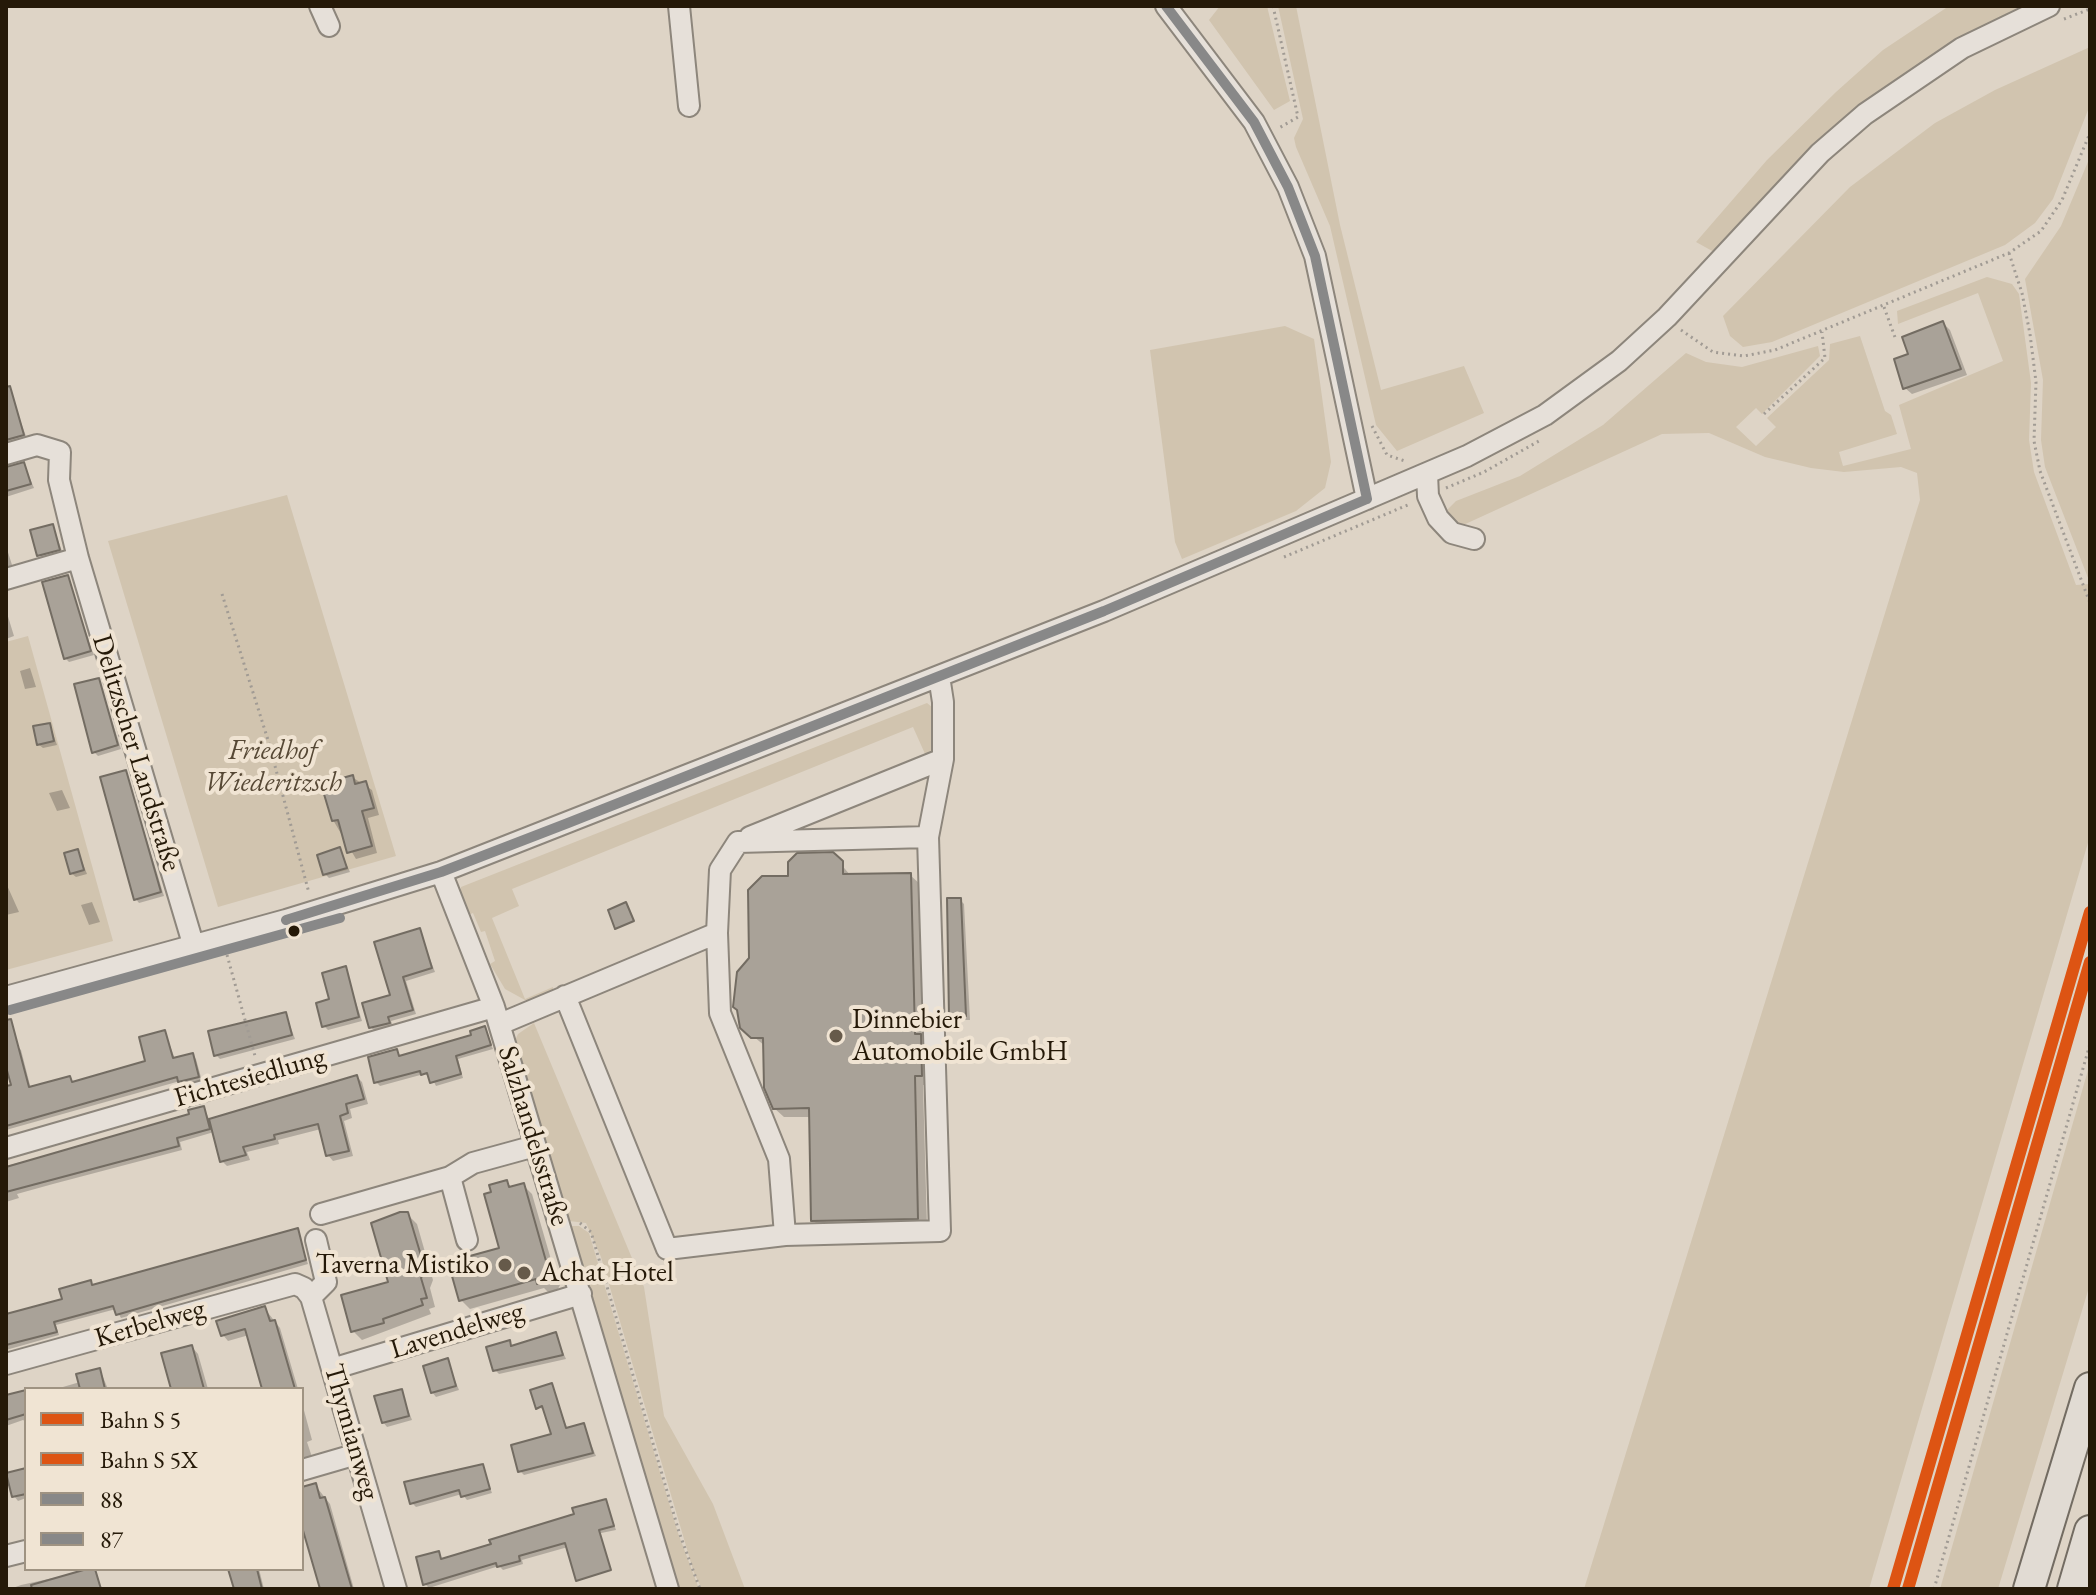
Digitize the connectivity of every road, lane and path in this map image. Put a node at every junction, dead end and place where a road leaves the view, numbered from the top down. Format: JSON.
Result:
{"nodes":[{"id":1,"x":320,"y":6,"type":"edge"},
{"id":2,"x":679,"y":6,"type":"edge"},
{"id":3,"x":1166,"y":6,"type":"edge"},
{"id":4,"x":1273,"y":6,"type":"edge"},
{"id":5,"x":2049,"y":6,"type":"edge"},
{"id":6,"x":329,"y":26,"type":"dead end"},
{"id":7,"x":689,"y":106,"type":"dead end"},
{"id":8,"x":2090,"y":133,"type":"edge"},
{"id":9,"x":1263,"y":137,"type":"junction"},
{"id":10,"x":2009,"y":253,"type":"junction"},
{"id":11,"x":1884,"y":307,"type":"junction"},
{"id":12,"x":1667,"y":317,"type":"junction"},
{"id":13,"x":1822,"y":332,"type":"junction"},
{"id":14,"x":1896,"y":340,"type":"dead end"},
{"id":15,"x":1764,"y":414,"type":"dead end"},
{"id":16,"x":6,"y":454,"type":"edge"},
{"id":17,"x":1427,"y":474,"type":"junction"},
{"id":18,"x":1367,"y":499,"type":"junction"},
{"id":19,"x":1474,"y":539,"type":"dead end"},
{"id":20,"x":78,"y":558,"type":"junction"},
{"id":21,"x":6,"y":579,"type":"edge"},
{"id":22,"x":222,"y":594,"type":"dead end"},
{"id":23,"x":2090,"y":603,"type":"edge"},
{"id":24,"x":939,"y":676,"type":"junction"},
{"id":25,"x":943,"y":759,"type":"junction"},
{"id":26,"x":928,"y":837,"type":"junction"},
{"id":27,"x":738,"y":842,"type":"junction"},
{"id":28,"x":441,"y":872,"type":"junction"},
{"id":29,"x":314,"y":912,"type":"junction"},
{"id":30,"x":717,"y":933,"type":"junction"},
{"id":31,"x":194,"y":947,"type":"junction"},
{"id":32,"x":226,"y":952,"type":"dead end"},
{"id":33,"x":565,"y":996,"type":"junction"},
{"id":34,"x":6,"y":997,"type":"edge"},
{"id":35,"x":497,"y":1016,"type":"junction"},
{"id":36,"x":2090,"y":1044,"type":"edge"},
{"id":37,"x":261,"y":1075,"type":"junction"},
{"id":38,"x":535,"y":1146,"type":"junction"},
{"id":39,"x":6,"y":1148,"type":"edge"},
{"id":40,"x":450,"y":1177,"type":"junction"},
{"id":41,"x":321,"y":1214,"type":"dead end"},
{"id":42,"x":560,"y":1226,"type":"junction"},
{"id":43,"x":785,"y":1235,"type":"junction"},
{"id":44,"x":316,"y":1240,"type":"dead end"},
{"id":45,"x":467,"y":1240,"type":"dead end"},
{"id":46,"x":303,"y":1290,"type":"junction"},
{"id":47,"x":581,"y":1294,"type":"junction"},
{"id":48,"x":6,"y":1364,"type":"edge"},
{"id":49,"x":332,"y":1369,"type":"junction"},
{"id":50,"x":2090,"y":1388,"type":"edge"},
{"id":51,"x":357,"y":1454,"type":"junction"},
{"id":52,"x":304,"y":1469,"type":"edge"},
{"id":53,"x":2090,"y":1531,"type":"edge"},
{"id":54,"x":396,"y":1589,"type":"edge"},
{"id":55,"x":668,"y":1589,"type":"edge"},
{"id":56,"x":700,"y":1589,"type":"edge"},
{"id":57,"x":1934,"y":1589,"type":"edge"},
{"id":58,"x":2029,"y":1589,"type":"edge"},
{"id":59,"x":2073,"y":1589,"type":"edge"}],
"edges":[{"from":1,"to":6,"type":"street"},
{"from":2,"to":7,"type":"street"},
{"from":3,"to":9,"type":"street"},
{"from":4,"to":9,"type":"path"},
{"from":5,"to":12,"type":"street"},
{"from":8,"to":10,"type":"path"},
{"from":9,"to":18,"type":"street"},
{"from":10,"to":11,"type":"path"},
{"from":10,"to":23,"type":"path"},
{"from":11,"to":13,"type":"path"},
{"from":11,"to":14,"type":"path"},
{"from":12,"to":13,"type":"path"},
{"from":12,"to":17,"type":"street"},
{"from":13,"to":15,"type":"path"},
{"from":16,"to":20,"type":"street","name":"Delitzscher Landstraße"},
{"from":17,"to":18,"type":"street"},
{"from":17,"to":19,"type":"street"},
{"from":18,"to":24,"type":"street"},
{"from":20,"to":21,"type":"street"},
{"from":20,"to":31,"type":"street","name":"Delitzscher Landstraße"},
{"from":22,"to":29,"type":"path"},
{"from":24,"to":25,"type":"street"},
{"from":24,"to":28,"type":"street"},
{"from":25,"to":26,"type":"street"},
{"from":25,"to":27,"type":"street"},
{"from":26,"to":27,"type":"street"},
{"from":26,"to":43,"type":"street"},
{"from":27,"to":30,"type":"street"},
{"from":28,"to":29,"type":"street"},
{"from":28,"to":35,"type":"street","name":"Salzhandelsstraße"},
{"from":29,"to":31,"type":"street"},
{"from":30,"to":33,"type":"street","name":"Fichtesiedlung"},
{"from":30,"to":43,"type":"street"},
{"from":31,"to":34,"type":"street"},
{"from":32,"to":37,"type":"path"},
{"from":33,"to":35,"type":"street","name":"Fichtesiedlung"},
{"from":33,"to":43,"type":"street"},
{"from":35,"to":37,"type":"street","name":"Fichtesiedlung"},
{"from":35,"to":38,"type":"street","name":"Salzhandelsstraße"},
{"from":36,"to":57,"type":"path"},
{"from":37,"to":39,"type":"street","name":"Fichtesiedlung"},
{"from":38,"to":40,"type":"street"},
{"from":38,"to":42,"type":"street","name":"Salzhandelsstraße"},
{"from":40,"to":41,"type":"street"},
{"from":40,"to":45,"type":"street"},
{"from":42,"to":47,"type":"street","name":"Salzhandelsstraße"},
{"from":42,"to":56,"type":"path"},
{"from":44,"to":46,"type":"street"},
{"from":46,"to":48,"type":"street","name":"Kerbelweg"},
{"from":46,"to":49,"type":"street","name":"Thymianweg"},
{"from":47,"to":49,"type":"street","name":"Lavendelweg"},
{"from":47,"to":55,"type":"street","name":"Salzhandelsstraße"},
{"from":49,"to":51,"type":"street","name":"Thymianweg"},
{"from":50,"to":58,"type":"highway"},
{"from":51,"to":52,"type":"street"},
{"from":51,"to":54,"type":"street","name":"Thymianweg"},
{"from":53,"to":59,"type":"highway"}]}
